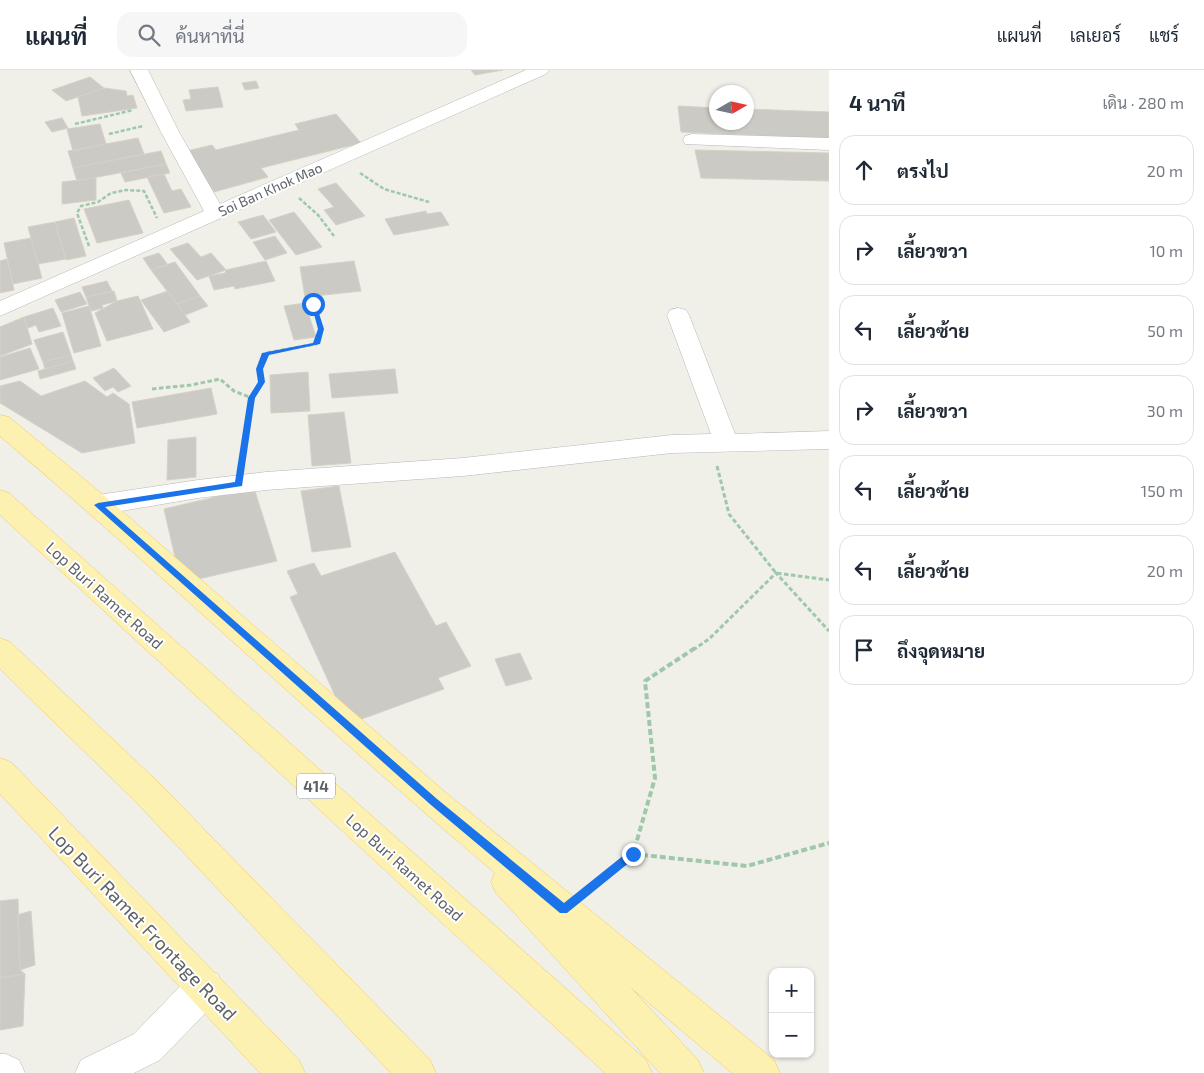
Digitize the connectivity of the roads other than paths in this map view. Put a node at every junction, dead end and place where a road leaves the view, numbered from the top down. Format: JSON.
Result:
{"nodes":[{"id":1,"x":139,"y":70,"type":"edge"},
{"id":2,"x":531,"y":72,"type":"edge"},
{"id":3,"x":692,"y":140,"type":"dead end"},
{"id":4,"x":829,"y":144,"type":"edge"},
{"id":5,"x":215,"y":213,"type":"junction"},
{"id":6,"x":0,"y":309,"type":"edge"},
{"id":7,"x":678,"y":315,"type":"dead end"},
{"id":8,"x":0,"y":422,"type":"edge"},
{"id":9,"x":829,"y":440,"type":"edge"},
{"id":10,"x":719,"y":442,"type":"junction"},
{"id":11,"x":0,"y":500,"type":"edge"},
{"id":12,"x":98,"y":505,"type":"junction"},
{"id":13,"x":0,"y":650,"type":"edge"},
{"id":14,"x":0,"y":772,"type":"edge"},
{"id":15,"x":434,"y":802,"type":"junction"},
{"id":16,"x":205,"y":987,"type":"junction"},
{"id":17,"x":0,"y":1072,"type":"edge"},
{"id":18,"x":6,"y":1073,"type":"edge"},
{"id":19,"x":94,"y":1073,"type":"edge"},
{"id":20,"x":286,"y":1073,"type":"edge"},
{"id":21,"x":417,"y":1073,"type":"edge"},
{"id":22,"x":633,"y":1073,"type":"edge"},
{"id":23,"x":685,"y":1073,"type":"edge"},
{"id":24,"x":761,"y":1073,"type":"edge"}],
"edges":[{"from":1,"to":5,"type":"street"},
{"from":2,"to":5,"type":"street","name":"Soi Ban Khok Mao"},
{"from":3,"to":4,"type":"street"},
{"from":5,"to":6,"type":"street","name":"Soi Ban Khok Mao"},
{"from":7,"to":10,"type":"street"},
{"from":8,"to":12,"type":"main road"},
{"from":9,"to":10,"type":"street"},
{"from":10,"to":12,"type":"street"},
{"from":11,"to":22,"type":"main road","name":"Lop Buri Ramet Road","number":"414"},
{"from":12,"to":15,"type":"main road"},
{"from":13,"to":21,"type":"main road"},
{"from":14,"to":16,"type":"main road","name":"Lop Buri Ramet Frontage Road"},
{"from":15,"to":23,"type":"main road"},
{"from":15,"to":24,"type":"main road"},
{"from":16,"to":19,"type":"street"},
{"from":16,"to":20,"type":"main road","name":"Lop Buri Ramet Frontage Road"},
{"from":17,"to":18,"type":"street"}]}
